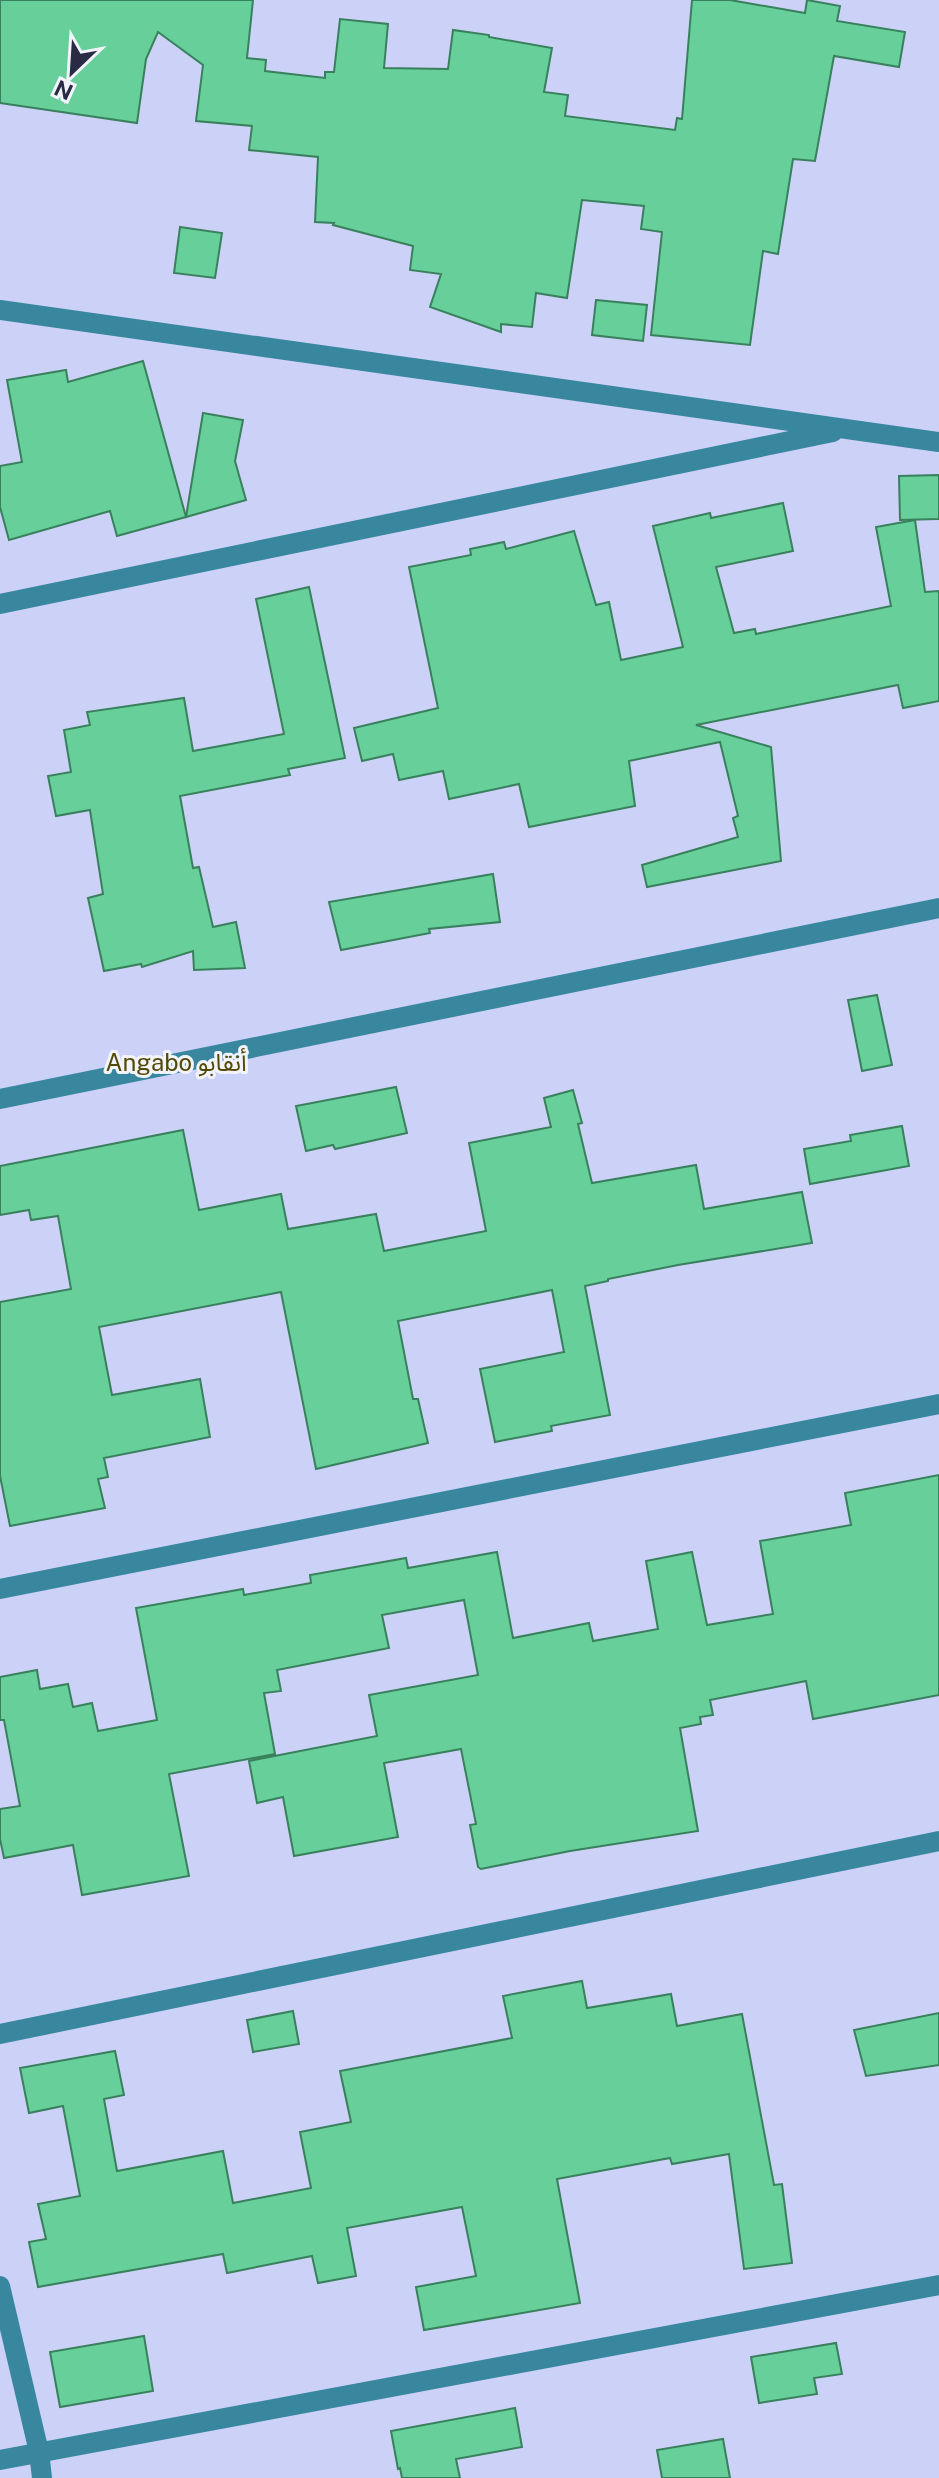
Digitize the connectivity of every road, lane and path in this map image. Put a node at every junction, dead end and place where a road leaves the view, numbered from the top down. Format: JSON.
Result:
{"nodes":[{"id":1,"x":0,"y":310,"type":"edge"},
{"id":2,"x":849,"y":428,"type":"junction"},
{"id":3,"x":939,"y":442,"type":"edge"},
{"id":4,"x":0,"y":604,"type":"edge"},
{"id":5,"x":939,"y":908,"type":"edge"},
{"id":6,"x":0,"y":1099,"type":"edge"},
{"id":7,"x":939,"y":1404,"type":"edge"},
{"id":8,"x":0,"y":1589,"type":"edge"},
{"id":9,"x":939,"y":1841,"type":"edge"},
{"id":10,"x":0,"y":2034,"type":"edge"},
{"id":11,"x":939,"y":2285,"type":"edge"},
{"id":12,"x":0,"y":2286,"type":"edge"},
{"id":13,"x":39,"y":2452,"type":"junction"},
{"id":14,"x":0,"y":2460,"type":"edge"},
{"id":15,"x":42,"y":2478,"type":"edge"}],
"edges":[{"from":1,"to":2,"type":"street"},
{"from":2,"to":3,"type":"street"},
{"from":2,"to":4,"type":"street"},
{"from":5,"to":6,"type":"street"},
{"from":7,"to":8,"type":"street"},
{"from":9,"to":10,"type":"street"},
{"from":11,"to":13,"type":"street"},
{"from":12,"to":13,"type":"street"},
{"from":13,"to":14,"type":"street"},
{"from":13,"to":15,"type":"street"}]}
